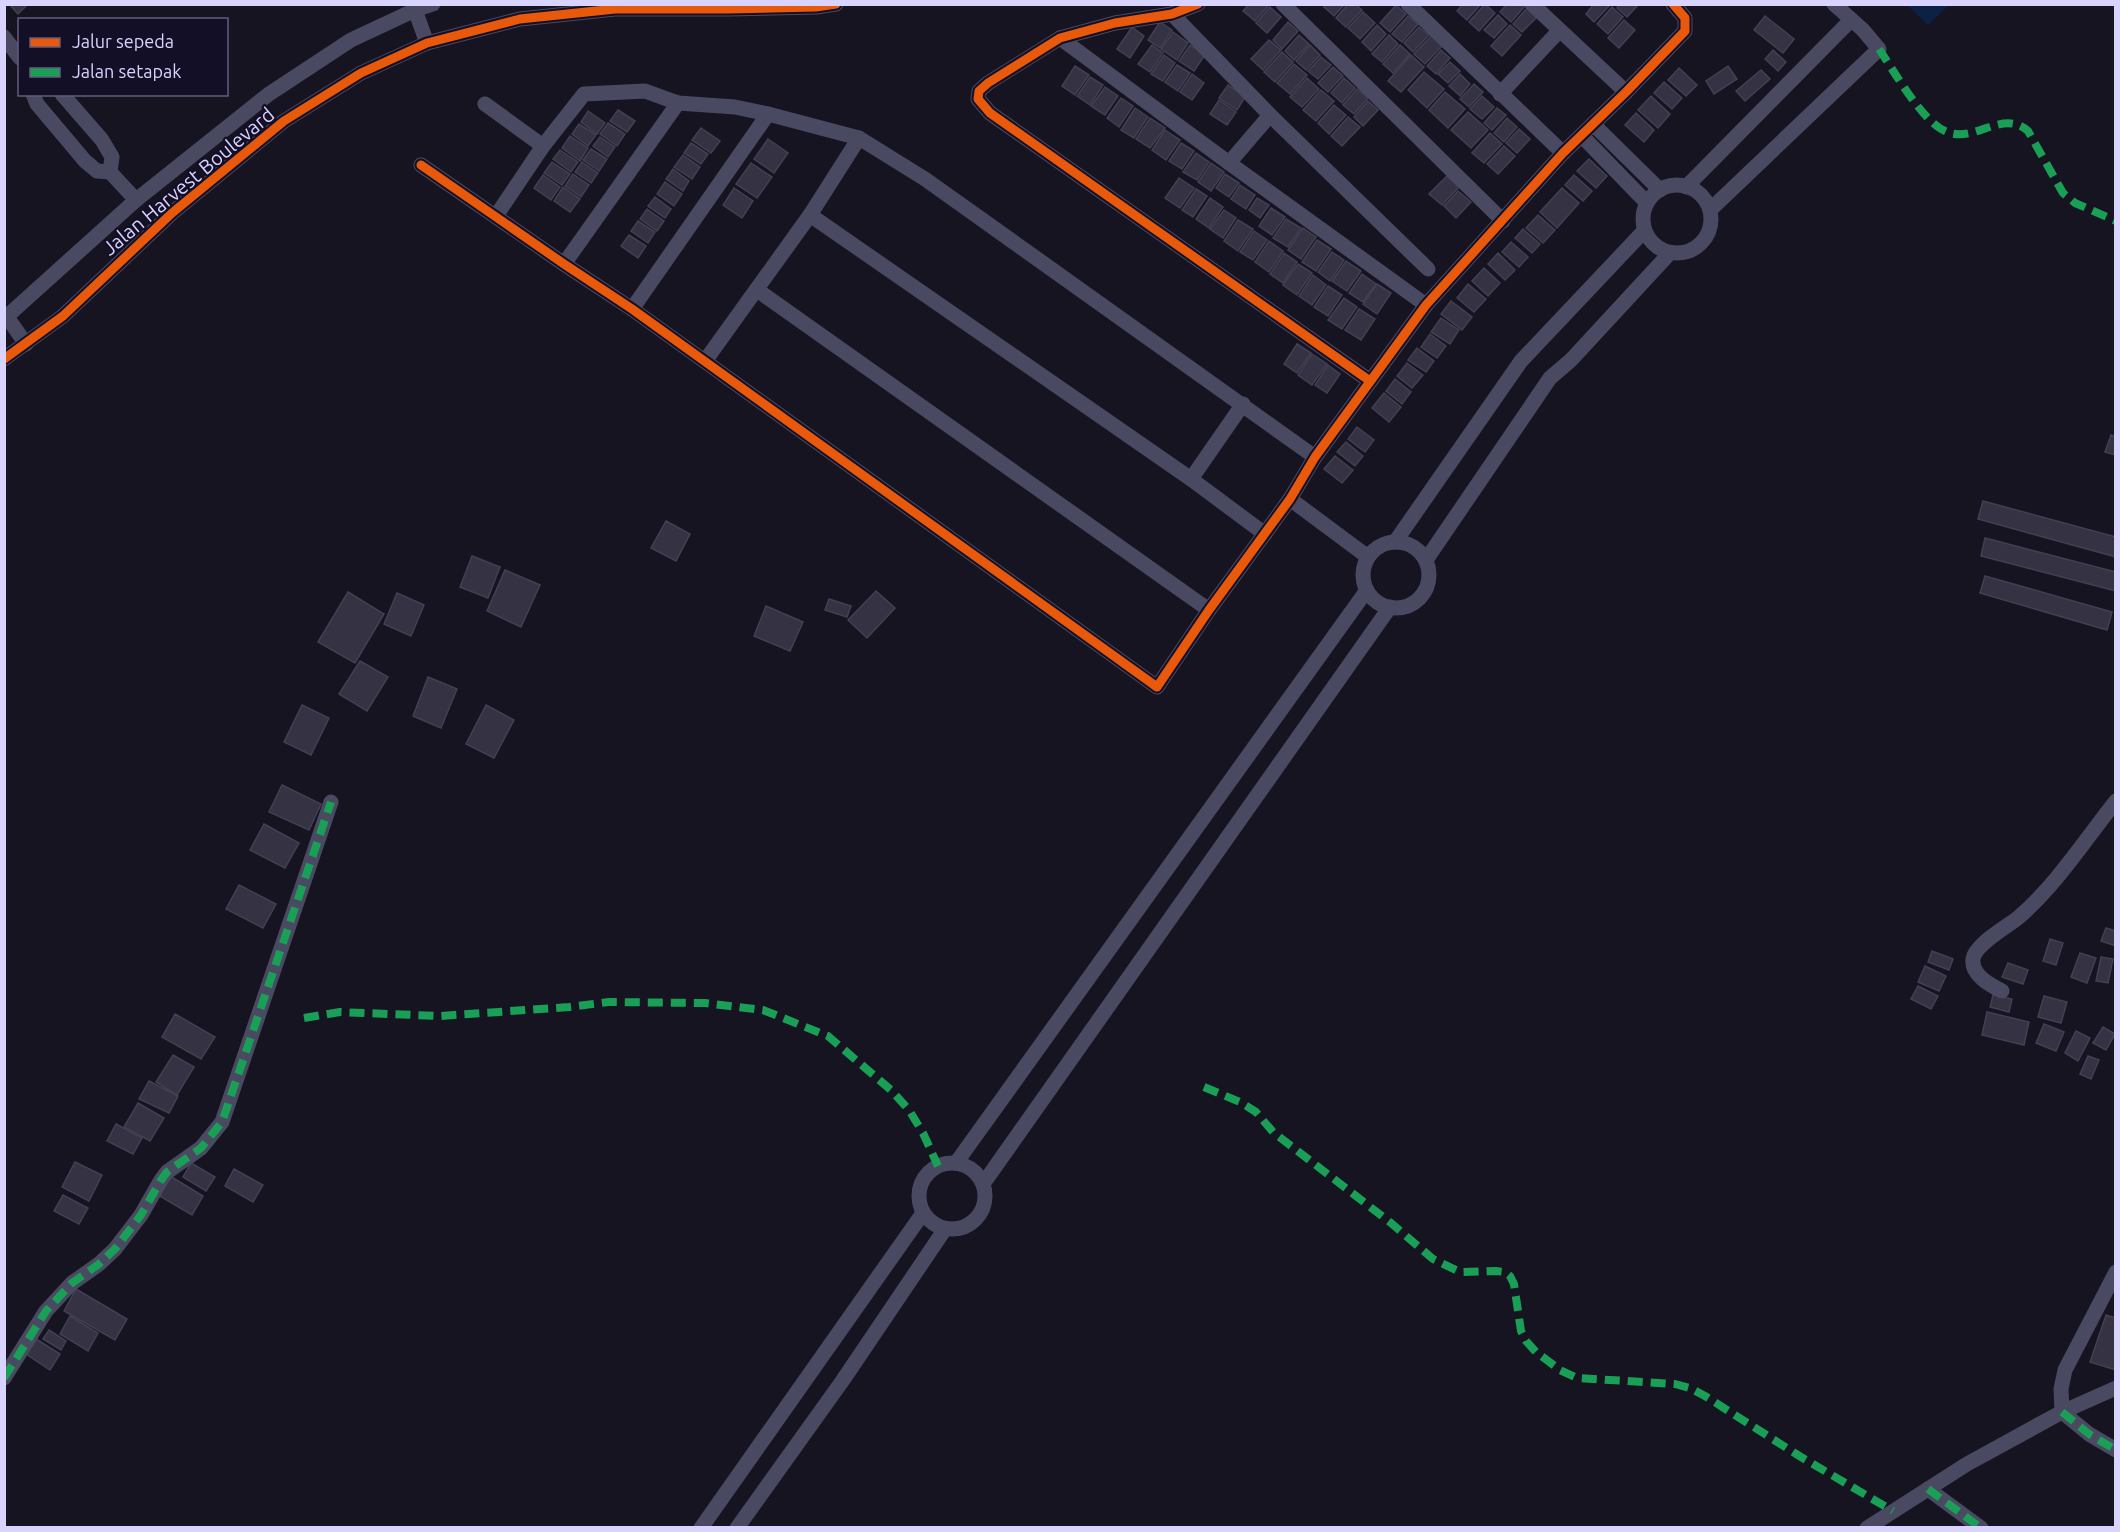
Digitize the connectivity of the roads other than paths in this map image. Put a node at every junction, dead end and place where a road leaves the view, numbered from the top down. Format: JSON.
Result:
{"nodes":[{"id":1,"x":433,"y":4,"type":"edge"},
{"id":2,"x":836,"y":4,"type":"edge"},
{"id":3,"x":1198,"y":4,"type":"edge"},
{"id":4,"x":1282,"y":4,"type":"edge"},
{"id":5,"x":1408,"y":4,"type":"edge"},
{"id":6,"x":1532,"y":4,"type":"edge"},
{"id":7,"x":1673,"y":4,"type":"edge"},
{"id":8,"x":1834,"y":4,"type":"edge"},
{"id":9,"x":416,"y":10,"type":"junction"},
{"id":10,"x":1172,"y":15,"type":"junction"},
{"id":11,"x":1851,"y":20,"type":"junction"},
{"id":12,"x":1559,"y":31,"type":"junction"},
{"id":13,"x":4,"y":37,"type":"edge"},
{"id":14,"x":1060,"y":38,"type":"junction"},
{"id":15,"x":427,"y":43,"type":"junction"},
{"id":16,"x":18,"y":55,"type":"edge"},
{"id":17,"x":1626,"y":92,"type":"junction"},
{"id":18,"x":1500,"y":94,"type":"junction"},
{"id":19,"x":34,"y":96,"type":"edge"},
{"id":20,"x":64,"y":96,"type":"edge"},
{"id":21,"x":678,"y":103,"type":"junction"},
{"id":22,"x":485,"y":104,"type":"dead end"},
{"id":23,"x":768,"y":114,"type":"junction"},
{"id":24,"x":1270,"y":115,"type":"junction"},
{"id":25,"x":1593,"y":124,"type":"junction"},
{"id":26,"x":1582,"y":136,"type":"junction"},
{"id":27,"x":859,"y":138,"type":"junction"},
{"id":28,"x":543,"y":146,"type":"junction"},
{"id":29,"x":1563,"y":153,"type":"junction"},
{"id":30,"x":1229,"y":163,"type":"junction"},
{"id":31,"x":421,"y":165,"type":"dead end"},
{"id":32,"x":110,"y":171,"type":"junction"},
{"id":33,"x":1686,"y":187,"type":"junction"},
{"id":34,"x":1660,"y":190,"type":"junction"},
{"id":35,"x":136,"y":200,"type":"junction"},
{"id":36,"x":1647,"y":203,"type":"junction"},
{"id":37,"x":1710,"y":210,"type":"junction"},
{"id":38,"x":810,"y":215,"type":"junction"},
{"id":39,"x":496,"y":216,"type":"junction"},
{"id":40,"x":1503,"y":221,"type":"junction"},
{"id":41,"x":1644,"y":231,"type":"junction"},
{"id":42,"x":1670,"y":253,"type":"junction"},
{"id":43,"x":564,"y":264,"type":"junction"},
{"id":44,"x":1428,"y":269,"type":"dead end"},
{"id":45,"x":757,"y":290,"type":"junction"},
{"id":46,"x":1426,"y":305,"type":"junction"},
{"id":47,"x":632,"y":309,"type":"junction"},
{"id":48,"x":6,"y":318,"type":"edge"},
{"id":49,"x":26,"y":344,"type":"junction"},
{"id":50,"x":4,"y":359,"type":"edge"},
{"id":51,"x":705,"y":361,"type":"junction"},
{"id":52,"x":1370,"y":381,"type":"junction"},
{"id":53,"x":1243,"y":404,"type":"junction"},
{"id":54,"x":1316,"y":457,"type":"junction"},
{"id":55,"x":1191,"y":479,"type":"junction"},
{"id":56,"x":1290,"y":499,"type":"junction"},
{"id":57,"x":1265,"y":534,"type":"junction"},
{"id":58,"x":1395,"y":542,"type":"junction"},
{"id":59,"x":1368,"y":557,"type":"junction"},
{"id":60,"x":1426,"y":560,"type":"junction"},
{"id":61,"x":1367,"y":590,"type":"junction"},
{"id":62,"x":1390,"y":608,"type":"junction"},
{"id":63,"x":1209,"y":610,"type":"junction"},
{"id":64,"x":2115,"y":801,"type":"edge"},
{"id":65,"x":331,"y":802,"type":"dead end"},
{"id":66,"x":2002,"y":991,"type":"dead end"},
{"id":67,"x":956,"y":1163,"type":"junction"},
{"id":68,"x":983,"y":1184,"type":"junction"},
{"id":69,"x":923,"y":1213,"type":"junction"},
{"id":70,"x":945,"y":1229,"type":"junction"},
{"id":71,"x":2115,"y":1272,"type":"edge"},
{"id":72,"x":4,"y":1378,"type":"edge"},
{"id":73,"x":2115,"y":1388,"type":"edge"},
{"id":74,"x":2062,"y":1412,"type":"junction"},
{"id":75,"x":2115,"y":1450,"type":"edge"},
{"id":76,"x":1928,"y":1488,"type":"junction"},
{"id":77,"x":701,"y":1527,"type":"edge"},
{"id":78,"x":737,"y":1527,"type":"edge"},
{"id":79,"x":1867,"y":1527,"type":"edge"},
{"id":80,"x":1980,"y":1527,"type":"edge"}],
"edges":[{"from":1,"to":9,"type":"street","name":"Jalan Harvest Boulevard"},
{"from":2,"to":15,"type":"street","name":"Jalan Harvest Boulevard"},
{"from":3,"to":10,"type":"street"},
{"from":4,"to":40,"type":"street"},
{"from":5,"to":18,"type":"street"},
{"from":6,"to":12,"type":"street"},
{"from":7,"to":17,"type":"street"},
{"from":8,"to":11,"type":"street"},
{"from":9,"to":15,"type":"street"},
{"from":9,"to":35,"type":"street","name":"Jalan Harvest Boulevard"},
{"from":10,"to":14,"type":"street"},
{"from":10,"to":24,"type":"street"},
{"from":11,"to":33,"type":"street"},
{"from":11,"to":37,"type":"street"},
{"from":12,"to":17,"type":"street"},
{"from":12,"to":18,"type":"street"},
{"from":13,"to":16,"type":"street"},
{"from":14,"to":30,"type":"street"},
{"from":14,"to":52,"type":"street"},
{"from":15,"to":49,"type":"street","name":"Jalan Harvest Boulevard"},
{"from":17,"to":25,"type":"street"},
{"from":18,"to":29,"type":"street"},
{"from":19,"to":32,"type":"street"},
{"from":20,"to":32,"type":"street"},
{"from":21,"to":23,"type":"street"},
{"from":21,"to":28,"type":"street"},
{"from":21,"to":43,"type":"street"},
{"from":22,"to":28,"type":"street"},
{"from":23,"to":27,"type":"street"},
{"from":23,"to":47,"type":"street"},
{"from":24,"to":30,"type":"street"},
{"from":24,"to":44,"type":"street"},
{"from":25,"to":26,"type":"street"},
{"from":25,"to":34,"type":"street"},
{"from":26,"to":29,"type":"street"},
{"from":26,"to":36,"type":"street"},
{"from":27,"to":38,"type":"street"},
{"from":27,"to":53,"type":"street"},
{"from":28,"to":39,"type":"street"},
{"from":29,"to":40,"type":"street"},
{"from":30,"to":46,"type":"street"},
{"from":31,"to":39,"type":"street"},
{"from":32,"to":35,"type":"street"},
{"from":33,"to":34,"type":"street"},
{"from":33,"to":37,"type":"street"},
{"from":34,"to":36,"type":"street"},
{"from":35,"to":48,"type":"street","name":"Jalan Harvest Boulevard"},
{"from":36,"to":41,"type":"street"},
{"from":37,"to":42,"type":"street"},
{"from":38,"to":45,"type":"street"},
{"from":38,"to":55,"type":"street"},
{"from":39,"to":43,"type":"street"},
{"from":40,"to":46,"type":"street"},
{"from":41,"to":42,"type":"street"},
{"from":41,"to":58,"type":"street"},
{"from":42,"to":60,"type":"street"},
{"from":43,"to":47,"type":"street"},
{"from":45,"to":51,"type":"street"},
{"from":45,"to":63,"type":"street"},
{"from":46,"to":52,"type":"street"},
{"from":47,"to":51,"type":"street"},
{"from":48,"to":49,"type":"street"},
{"from":49,"to":50,"type":"street","name":"Jalan Harvest Boulevard"},
{"from":51,"to":63,"type":"street"},
{"from":52,"to":54,"type":"street"},
{"from":53,"to":54,"type":"street"},
{"from":53,"to":55,"type":"street"},
{"from":54,"to":56,"type":"street"},
{"from":55,"to":57,"type":"street"},
{"from":56,"to":57,"type":"street"},
{"from":56,"to":59,"type":"street"},
{"from":57,"to":63,"type":"street"},
{"from":58,"to":59,"type":"street"},
{"from":58,"to":60,"type":"street"},
{"from":59,"to":61,"type":"street"},
{"from":60,"to":62,"type":"street"},
{"from":61,"to":62,"type":"street"},
{"from":61,"to":67,"type":"street"},
{"from":62,"to":68,"type":"street"},
{"from":64,"to":66,"type":"street"},
{"from":65,"to":72,"type":"street"},
{"from":67,"to":68,"type":"street"},
{"from":67,"to":69,"type":"street"},
{"from":68,"to":70,"type":"street"},
{"from":69,"to":70,"type":"street"},
{"from":69,"to":77,"type":"street"},
{"from":70,"to":78,"type":"street"},
{"from":71,"to":74,"type":"street"},
{"from":73,"to":74,"type":"street"},
{"from":74,"to":75,"type":"street"},
{"from":74,"to":76,"type":"street"},
{"from":76,"to":79,"type":"street"},
{"from":76,"to":80,"type":"street"}]}
